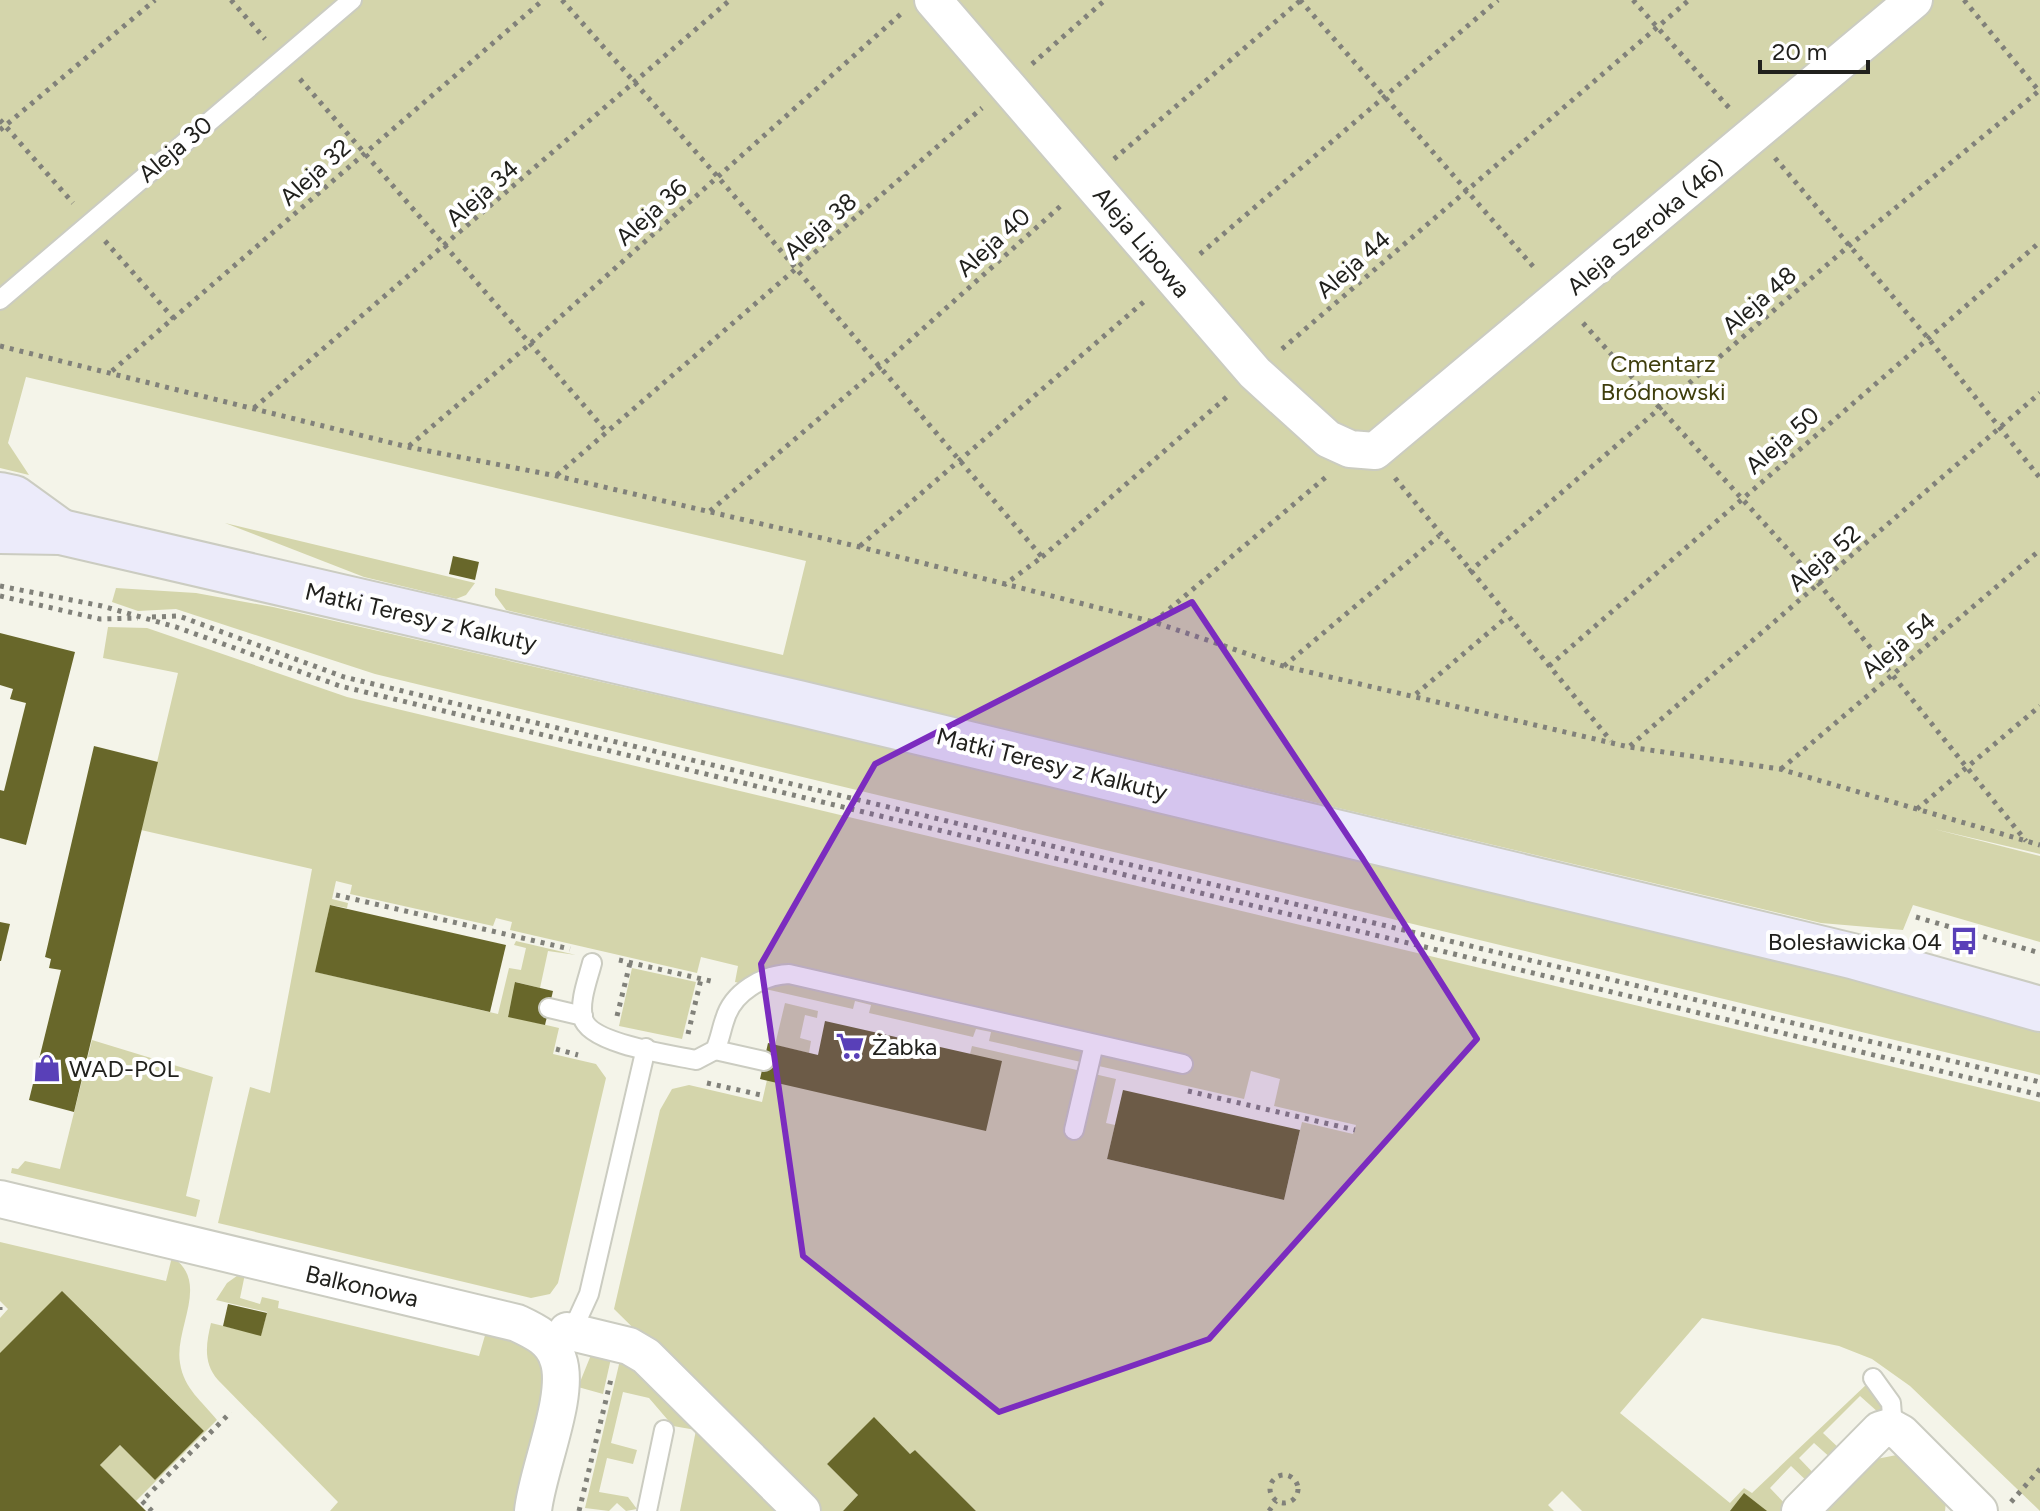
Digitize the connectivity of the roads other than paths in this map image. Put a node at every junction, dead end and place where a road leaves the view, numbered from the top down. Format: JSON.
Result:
{"nodes":[{"id":1,"x":352,"y":0,"type":"edge"},
{"id":2,"x":1914,"y":0,"type":"edge"},
{"id":3,"x":919,"y":5,"type":"edge"},
{"id":4,"x":0,"y":300,"type":"edge"},
{"id":5,"x":1362,"y":450,"type":"joint"},
{"id":6,"x":0,"y":495,"type":"edge"},
{"id":7,"x":0,"y":531,"type":"edge"},
{"id":8,"x":61,"y":532,"type":"junction"},
{"id":9,"x":592,"y":963,"type":"dead end"},
{"id":10,"x":549,"y":1008,"type":"dead end"},
{"id":11,"x":2040,"y":1009,"type":"edge"},
{"id":12,"x":583,"y":1016,"type":"junction"},
{"id":13,"x":1094,"y":1044,"type":"junction"},
{"id":14,"x":646,"y":1048,"type":"junction"},
{"id":15,"x":715,"y":1050,"type":"junction"},
{"id":16,"x":764,"y":1061,"type":"dead end"},
{"id":17,"x":1183,"y":1064,"type":"dead end"},
{"id":18,"x":1074,"y":1130,"type":"dead end"},
{"id":19,"x":0,"y":1199,"type":"edge"},
{"id":20,"x":559,"y":1338,"type":"junction"},
{"id":21,"x":1873,"y":1378,"type":"dead end"},
{"id":22,"x":1893,"y":1428,"type":"junction"},
{"id":23,"x":664,"y":1430,"type":"dead end"},
{"id":24,"x":541,"y":1509,"type":"edge"},
{"id":25,"x":1982,"y":1510,"type":"edge"},
{"id":26,"x":647,"y":1511,"type":"edge"},
{"id":27,"x":802,"y":1511,"type":"edge"},
{"id":28,"x":1800,"y":1511,"type":"edge"}],
"edges":[{"from":1,"to":4,"type":"lane","name":"Aleja 30"},
{"from":2,"to":5,"type":"street","name":"Aleja Szeroka (46)"},
{"from":3,"to":5,"type":"street","name":"Aleja Lipowa"},
{"from":6,"to":8,"type":"street","name":"Matki Teresy z Kalkuty"},
{"from":7,"to":8,"type":"street","name":"Matki Teresy z Kalkuty"},
{"from":8,"to":11,"type":"street","name":"Matki Teresy z Kalkuty"},
{"from":9,"to":12,"type":"lane"},
{"from":10,"to":12,"type":"lane"},
{"from":12,"to":14,"type":"lane"},
{"from":13,"to":15,"type":"lane"},
{"from":13,"to":17,"type":"lane"},
{"from":13,"to":18,"type":"lane"},
{"from":14,"to":15,"type":"lane"},
{"from":14,"to":20,"type":"lane"},
{"from":15,"to":16,"type":"lane"},
{"from":19,"to":20,"type":"street","name":"Balkonowa"},
{"from":20,"to":24,"type":"street"},
{"from":20,"to":27,"type":"street"},
{"from":21,"to":22,"type":"lane"},
{"from":22,"to":25,"type":"street"},
{"from":22,"to":28,"type":"street"},
{"from":23,"to":26,"type":"lane"}]}
